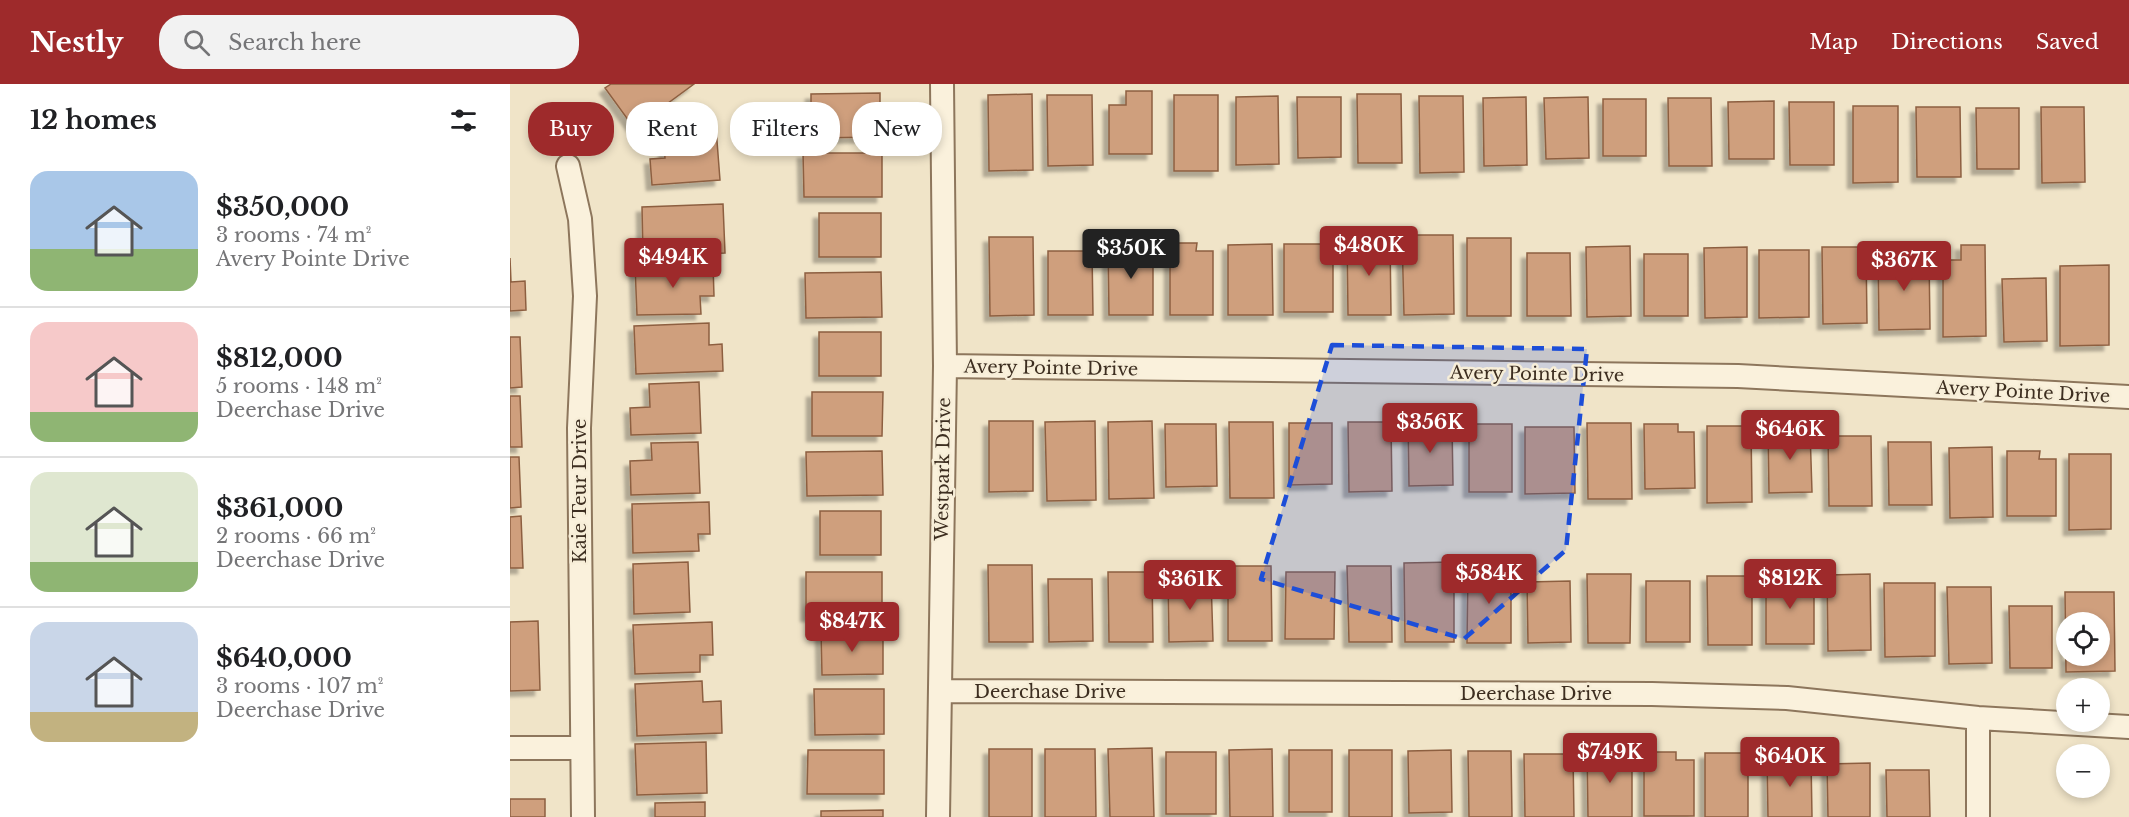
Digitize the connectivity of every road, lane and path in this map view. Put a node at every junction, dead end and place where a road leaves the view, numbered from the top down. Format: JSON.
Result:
{"nodes":[{"id":1,"x":942,"y":84,"type":"edge"},
{"id":2,"x":568,"y":166,"type":"dead end"},
{"id":3,"x":945,"y":366,"type":"junction"},
{"id":4,"x":2129,"y":398,"type":"edge"},
{"id":5,"x":941,"y":691,"type":"junction"},
{"id":6,"x":1978,"y":718,"type":"junction"},
{"id":7,"x":2129,"y":727,"type":"edge"},
{"id":8,"x":510,"y":748,"type":"edge"},
{"id":9,"x":582,"y":748,"type":"junction"},
{"id":10,"x":583,"y":817,"type":"edge"},
{"id":11,"x":938,"y":817,"type":"edge"},
{"id":12,"x":1978,"y":817,"type":"edge"}],
"edges":[{"from":1,"to":3,"type":"street","name":"Westpark Drive"},
{"from":2,"to":9,"type":"street","name":"Kaie Teur Drive"},
{"from":3,"to":4,"type":"street","name":"Avery Pointe Drive"},
{"from":3,"to":5,"type":"street","name":"Westpark Drive"},
{"from":5,"to":6,"type":"street","name":"Deerchase Drive"},
{"from":5,"to":11,"type":"street","name":"Westpark Drive"},
{"from":6,"to":7,"type":"street","name":"Deerchase Drive"},
{"from":6,"to":12,"type":"street"},
{"from":8,"to":9,"type":"street"},
{"from":9,"to":10,"type":"street","name":"Kaie Teur Drive"}]}
